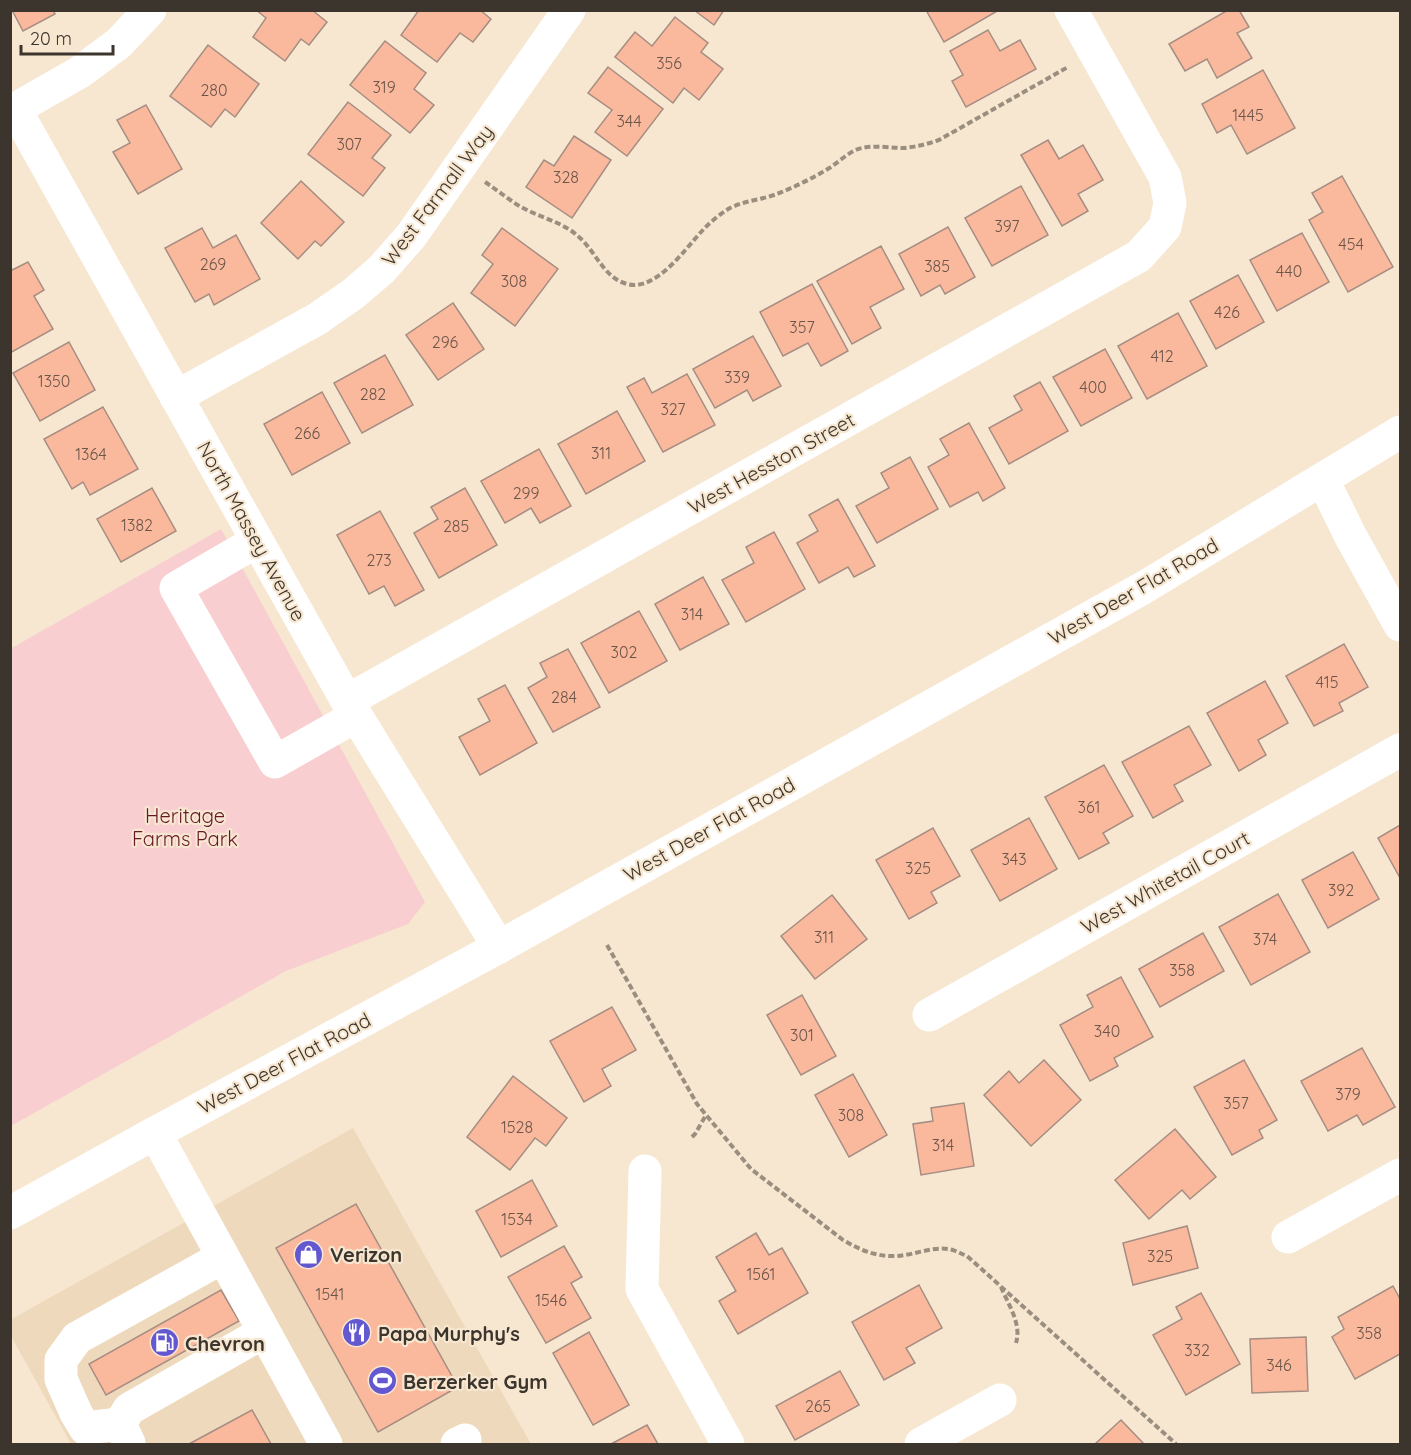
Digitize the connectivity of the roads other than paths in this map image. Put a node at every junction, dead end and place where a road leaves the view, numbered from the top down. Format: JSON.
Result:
{"nodes":[{"id":1,"x":150,"y":10,"type":"edge"},
{"id":2,"x":569,"y":10,"type":"edge"},
{"id":3,"x":1071,"y":10,"type":"edge"},
{"id":4,"x":13,"y":110,"type":"edge"},
{"id":5,"x":176,"y":397,"type":"junction"},
{"id":6,"x":1401,"y":432,"type":"edge"},
{"id":7,"x":1323,"y":480,"type":"junction"},
{"id":8,"x":257,"y":541,"type":"junction"},
{"id":9,"x":1401,"y":625,"type":"edge"},
{"id":10,"x":352,"y":709,"type":"junction"},
{"id":11,"x":1401,"y":750,"type":"edge"},
{"id":12,"x":499,"y":947,"type":"junction"},
{"id":13,"x":929,"y":1015,"type":"dead end"},
{"id":14,"x":155,"y":1133,"type":"junction"},
{"id":15,"x":645,"y":1171,"type":"dead end"},
{"id":16,"x":1401,"y":1174,"type":"edge"},
{"id":17,"x":10,"y":1213,"type":"edge"},
{"id":18,"x":1288,"y":1238,"type":"dead end"},
{"id":19,"x":223,"y":1257,"type":"junction"},
{"id":20,"x":264,"y":1332,"type":"junction"},
{"id":21,"x":1000,"y":1400,"type":"dead end"},
{"id":22,"x":125,"y":1434,"type":"edge"},
{"id":23,"x":326,"y":1444,"type":"edge"},
{"id":24,"x":728,"y":1444,"type":"edge"},
{"id":25,"x":921,"y":1444,"type":"edge"}],
"edges":[{"from":1,"to":4,"type":"street"},
{"from":2,"to":5,"type":"street","name":"West Farmall Way"},
{"from":3,"to":10,"type":"street","name":"West Hesston Street"},
{"from":4,"to":5,"type":"street","name":"North Massey Avenue"},
{"from":5,"to":8,"type":"street","name":"North Massey Avenue"},
{"from":6,"to":7,"type":"street","name":"West Deer Flat Road"},
{"from":7,"to":9,"type":"street"},
{"from":7,"to":12,"type":"street","name":"West Deer Flat Road"},
{"from":8,"to":10,"type":"street","name":"North Massey Avenue"},
{"from":8,"to":10,"type":"street","name":"West Hesston Street"},
{"from":10,"to":12,"type":"street","name":"North Massey Avenue"},
{"from":11,"to":13,"type":"street","name":"West Whitetail Court"},
{"from":12,"to":14,"type":"street","name":"West Deer Flat Road"},
{"from":14,"to":17,"type":"street","name":"West Deer Flat Road"},
{"from":14,"to":19,"type":"street"},
{"from":15,"to":24,"type":"street"},
{"from":16,"to":18,"type":"street"},
{"from":19,"to":20,"type":"street"},
{"from":19,"to":22,"type":"street"},
{"from":20,"to":22,"type":"street"},
{"from":20,"to":23,"type":"street"},
{"from":21,"to":25,"type":"street"}]}
